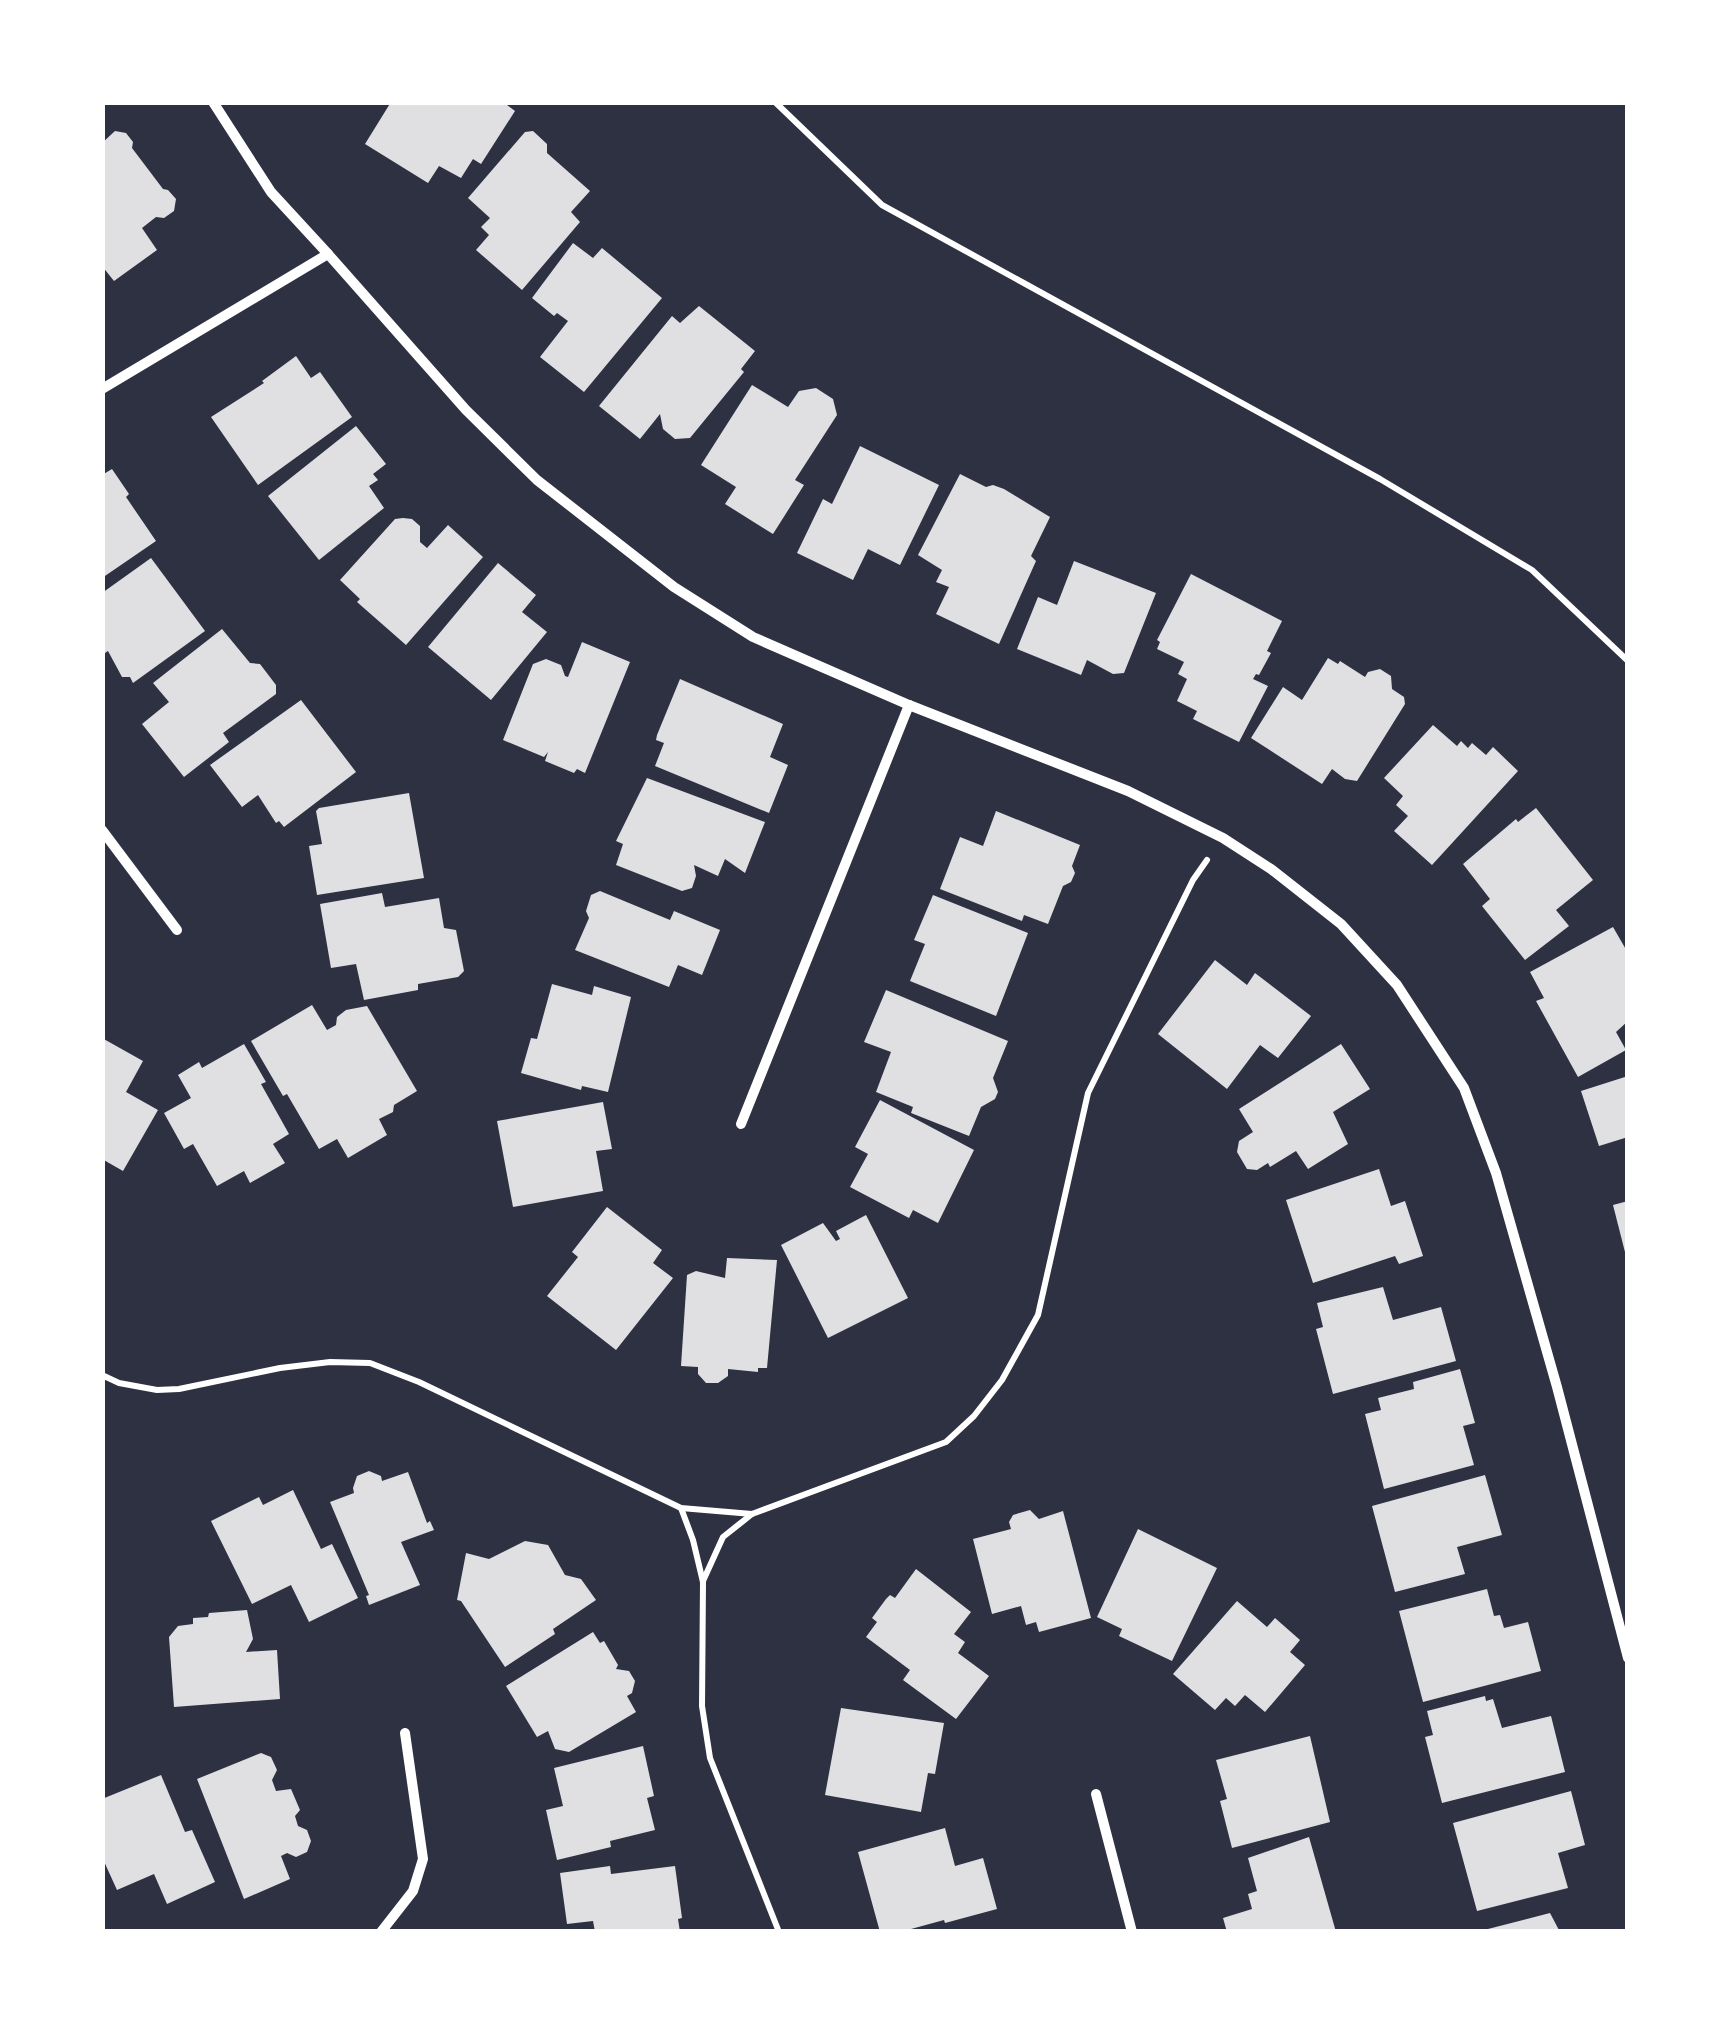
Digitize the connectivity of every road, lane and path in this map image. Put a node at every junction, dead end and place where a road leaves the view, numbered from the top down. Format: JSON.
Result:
{"nodes":[{"id":1,"x":213,"y":102,"type":"edge"},
{"id":2,"x":775,"y":102,"type":"edge"},
{"id":3,"x":328,"y":254,"type":"junction"},
{"id":4,"x":102,"y":389,"type":"edge"},
{"id":5,"x":1628,"y":661,"type":"edge"},
{"id":6,"x":909,"y":705,"type":"junction"},
{"id":7,"x":102,"y":830,"type":"edge"},
{"id":8,"x":1223,"y":838,"type":"junction"},
{"id":9,"x":177,"y":930,"type":"dead end"},
{"id":10,"x":740,"y":1124,"type":"dead end"},
{"id":11,"x":102,"y":1375,"type":"edge"},
{"id":12,"x":680,"y":1508,"type":"junction"},
{"id":13,"x":752,"y":1514,"type":"junction"},
{"id":14,"x":703,"y":1582,"type":"junction"},
{"id":15,"x":1628,"y":1658,"type":"edge"},
{"id":16,"x":405,"y":1732,"type":"dead end"},
{"id":17,"x":1096,"y":1794,"type":"dead end"},
{"id":18,"x":381,"y":1932,"type":"edge"},
{"id":19,"x":779,"y":1932,"type":"edge"},
{"id":20,"x":1132,"y":1932,"type":"edge"}],
"edges":[{"from":1,"to":3,"type":"street"},
{"from":2,"to":5,"type":"path"},
{"from":3,"to":4,"type":"street"},
{"from":3,"to":6,"type":"street"},
{"from":6,"to":8,"type":"street"},
{"from":6,"to":10,"type":"street"},
{"from":7,"to":9,"type":"street"},
{"from":8,"to":13,"type":"path"},
{"from":8,"to":15,"type":"street"},
{"from":11,"to":12,"type":"path"},
{"from":12,"to":13,"type":"path"},
{"from":12,"to":14,"type":"path"},
{"from":13,"to":14,"type":"path"},
{"from":14,"to":19,"type":"path"},
{"from":16,"to":18,"type":"street"},
{"from":17,"to":20,"type":"street"}]}
